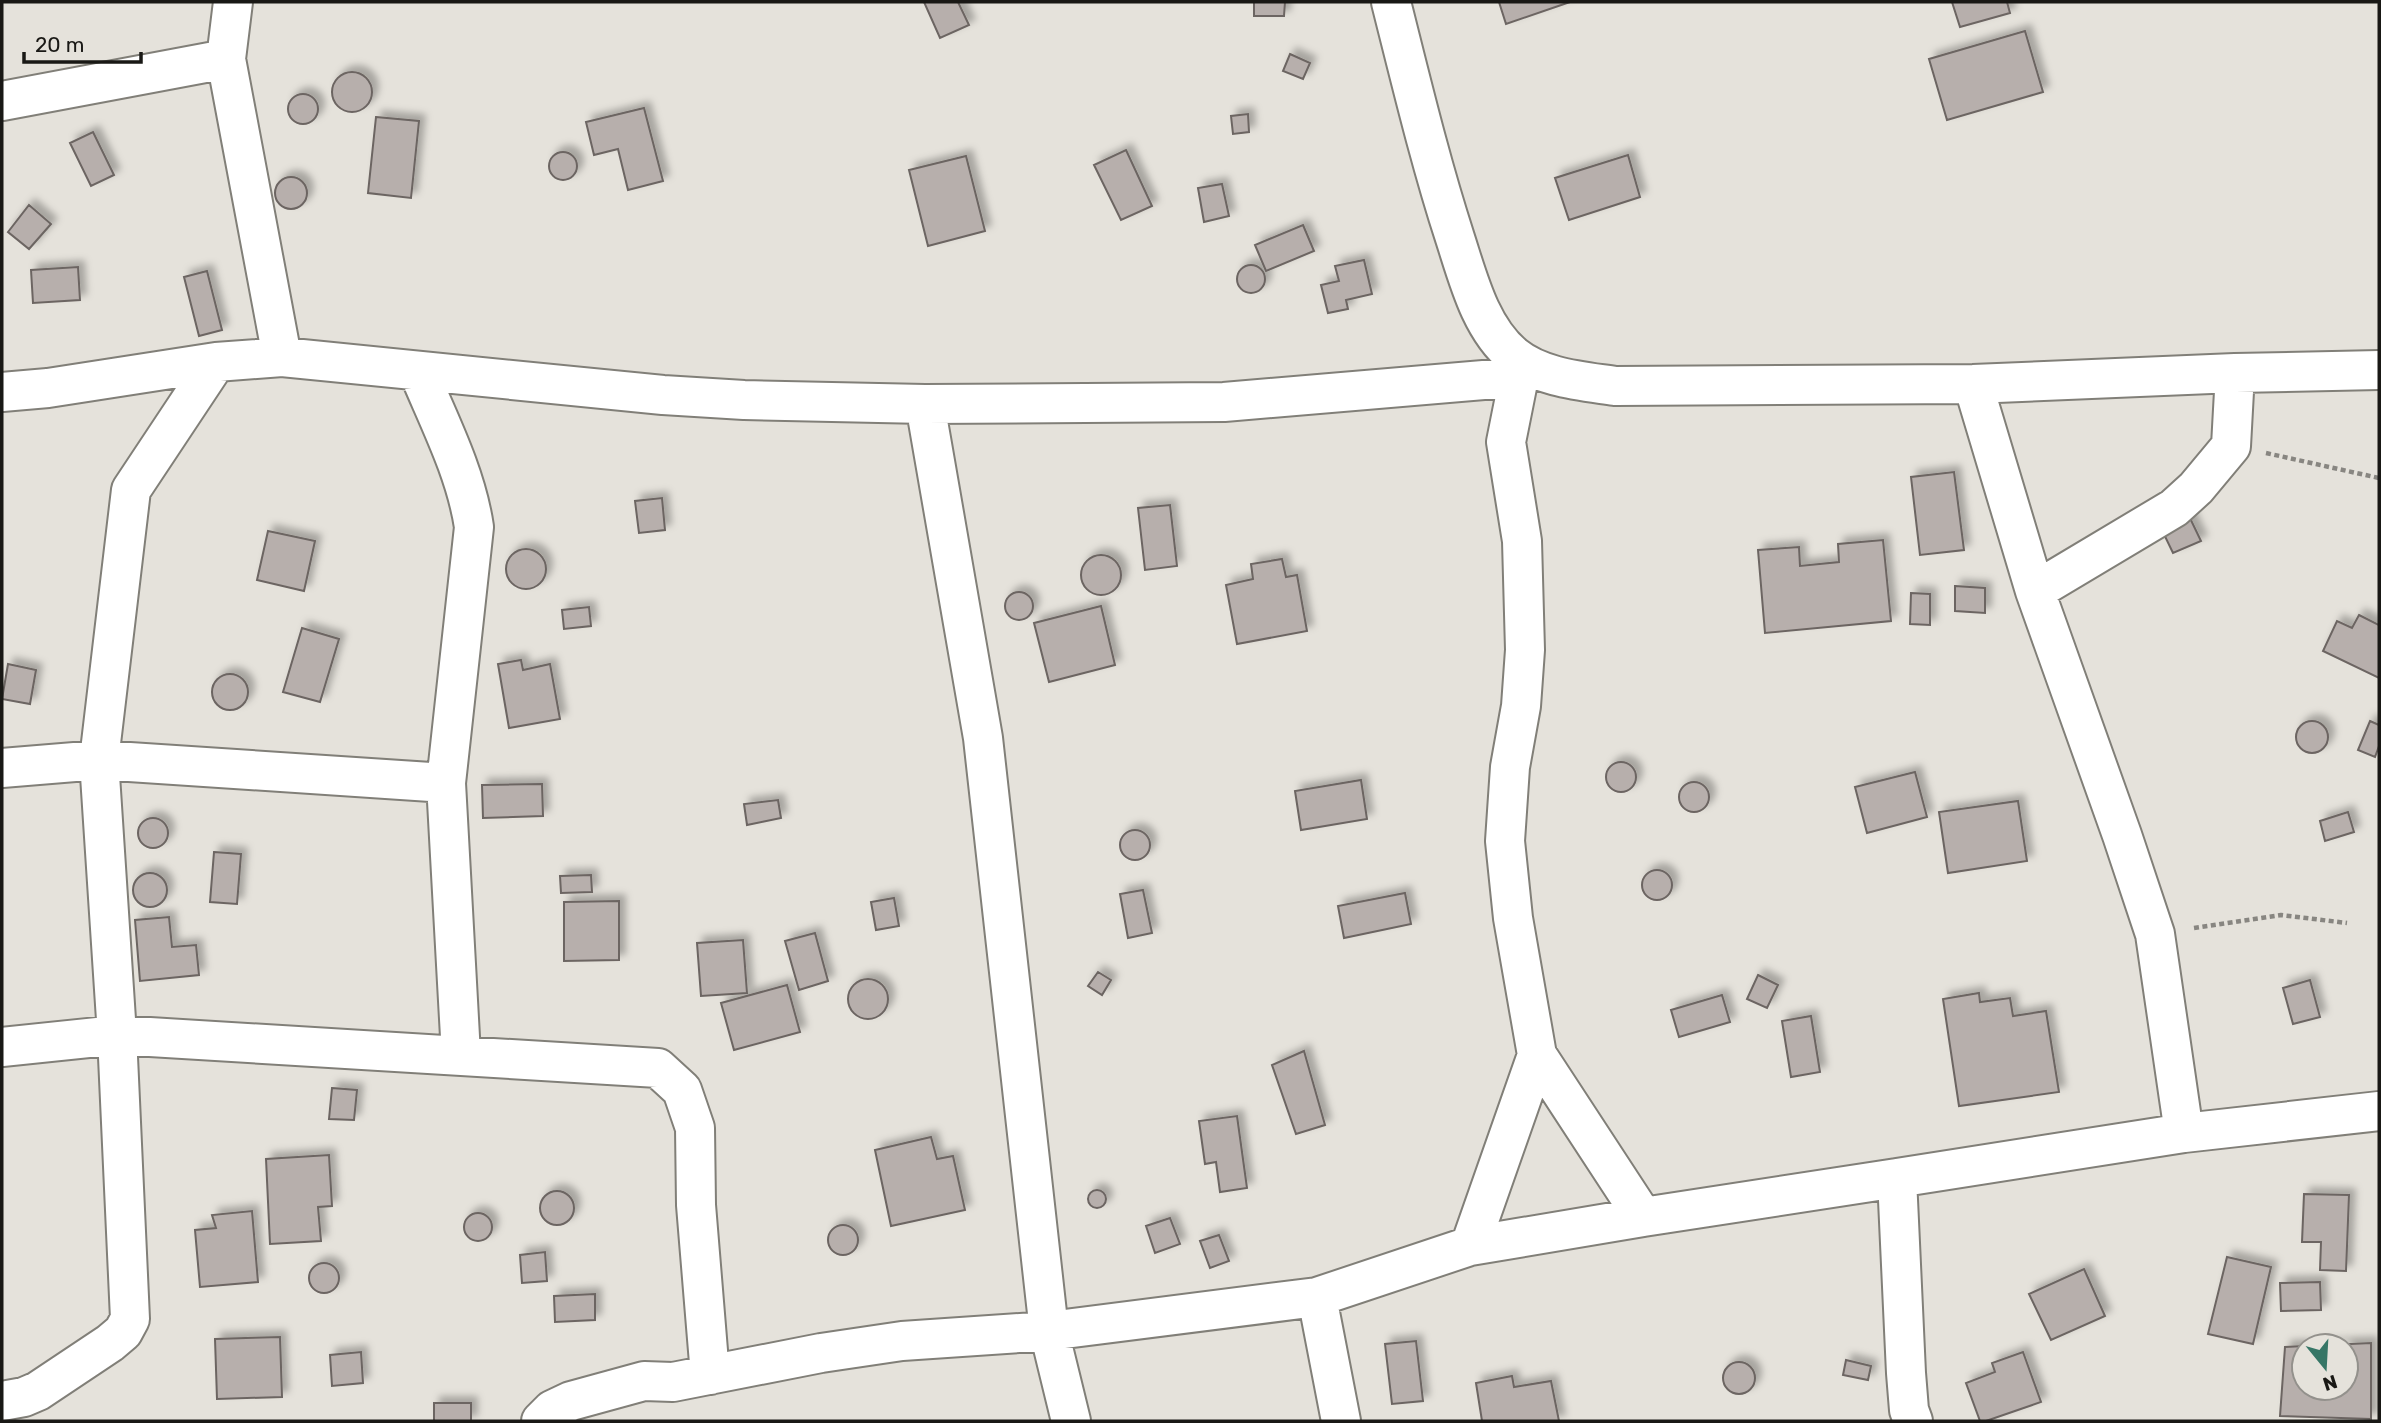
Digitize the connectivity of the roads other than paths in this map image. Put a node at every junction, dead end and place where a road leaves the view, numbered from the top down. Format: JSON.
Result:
{"nodes":[{"id":1,"x":233,"y":2,"type":"edge"},
{"id":2,"x":1391,"y":2,"type":"edge"},
{"id":3,"x":226,"y":60,"type":"junction"},
{"id":4,"x":2,"y":101,"type":"edge"},
{"id":5,"x":282,"y":357,"type":"junction"},
{"id":6,"x":216,"y":362,"type":"junction"},
{"id":7,"x":2379,"y":370,"type":"edge"},
{"id":8,"x":418,"y":371,"type":"junction"},
{"id":9,"x":1526,"y":372,"type":"junction"},
{"id":10,"x":2235,"y":373,"type":"junction"},
{"id":11,"x":3,"y":384,"type":"edge"},
{"id":12,"x":1973,"y":384,"type":"junction"},
{"id":13,"x":925,"y":404,"type":"junction"},
{"id":14,"x":2035,"y":592,"type":"junction"},
{"id":15,"x":99,"y":760,"type":"junction"},
{"id":16,"x":2,"y":768,"type":"edge"},
{"id":17,"x":446,"y":783,"type":"junction"},
{"id":18,"x":117,"y":1035,"type":"junction"},
{"id":19,"x":2,"y":1047,"type":"edge"},
{"id":20,"x":461,"y":1055,"type":"junction"},
{"id":21,"x":1537,"y":1055,"type":"junction"},
{"id":22,"x":2379,"y":1111,"type":"edge"},
{"id":23,"x":2184,"y":1133,"type":"junction"},
{"id":24,"x":1897,"y":1178,"type":"junction"},
{"id":25,"x":1643,"y":1217,"type":"junction"},
{"id":26,"x":1471,"y":1246,"type":"junction"},
{"id":27,"x":1317,"y":1297,"type":"junction"},
{"id":28,"x":1049,"y":1331,"type":"junction"},
{"id":29,"x":710,"y":1375,"type":"junction"},
{"id":30,"x":2,"y":1401,"type":"edge"},
{"id":31,"x":541,"y":1421,"type":"edge"},
{"id":32,"x":1071,"y":1421,"type":"edge"},
{"id":33,"x":1341,"y":1421,"type":"edge"},
{"id":34,"x":1913,"y":1421,"type":"edge"}],
"edges":[{"from":1,"to":3,"type":"street"},
{"from":2,"to":9,"type":"street"},
{"from":3,"to":4,"type":"street"},
{"from":3,"to":5,"type":"street"},
{"from":5,"to":6,"type":"street"},
{"from":5,"to":8,"type":"street"},
{"from":6,"to":11,"type":"street"},
{"from":6,"to":15,"type":"street"},
{"from":7,"to":10,"type":"street"},
{"from":8,"to":13,"type":"street"},
{"from":8,"to":17,"type":"street"},
{"from":9,"to":12,"type":"street"},
{"from":9,"to":13,"type":"street"},
{"from":9,"to":21,"type":"street"},
{"from":10,"to":12,"type":"street"},
{"from":10,"to":14,"type":"street"},
{"from":12,"to":14,"type":"street"},
{"from":13,"to":28,"type":"street"},
{"from":14,"to":23,"type":"street"},
{"from":15,"to":16,"type":"street"},
{"from":15,"to":17,"type":"street"},
{"from":15,"to":18,"type":"street"},
{"from":17,"to":20,"type":"street"},
{"from":18,"to":19,"type":"street"},
{"from":18,"to":20,"type":"street"},
{"from":18,"to":30,"type":"street"},
{"from":20,"to":29,"type":"street"},
{"from":21,"to":25,"type":"street"},
{"from":21,"to":26,"type":"street"},
{"from":22,"to":23,"type":"street"},
{"from":23,"to":24,"type":"street"},
{"from":24,"to":25,"type":"street"},
{"from":24,"to":34,"type":"street"},
{"from":25,"to":26,"type":"street"},
{"from":26,"to":27,"type":"street"},
{"from":27,"to":28,"type":"street"},
{"from":27,"to":33,"type":"street"},
{"from":28,"to":29,"type":"street"},
{"from":28,"to":32,"type":"street"},
{"from":29,"to":31,"type":"street"}]}
